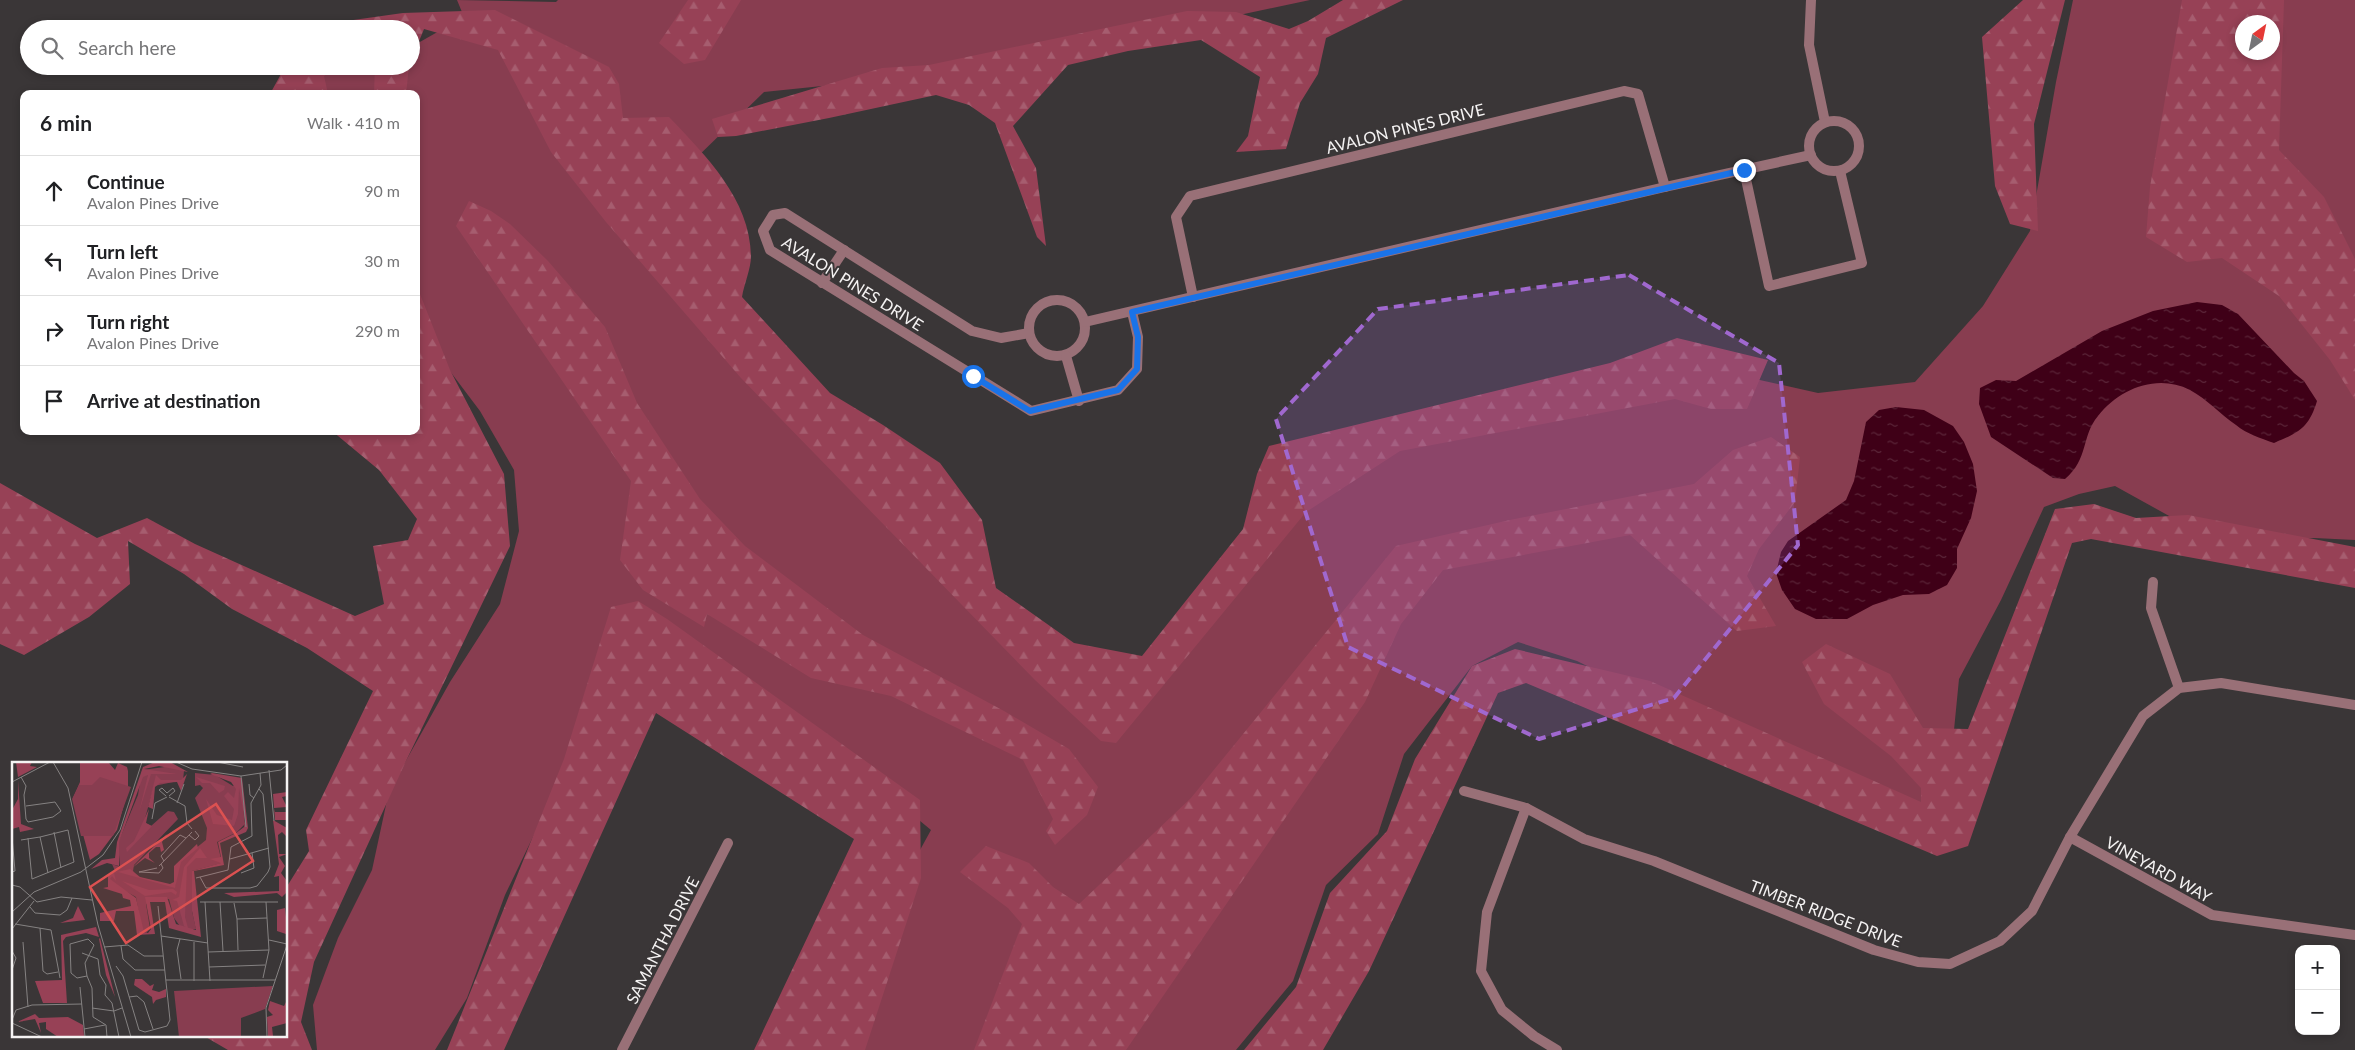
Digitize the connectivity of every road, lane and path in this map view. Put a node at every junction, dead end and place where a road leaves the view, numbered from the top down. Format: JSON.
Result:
{"nodes":[{"id":1,"x":1811,"y":0,"type":"edge"},
{"id":2,"x":1826,"y":122,"type":"junction"},
{"id":3,"x":1810,"y":155,"type":"junction"},
{"id":4,"x":1744,"y":170,"type":"junction"},
{"id":5,"x":1840,"y":171,"type":"junction"},
{"id":6,"x":1665,"y":187,"type":"junction"},
{"id":7,"x":844,"y":250,"type":"junction"},
{"id":8,"x":822,"y":283,"type":"junction"},
{"id":9,"x":1193,"y":297,"type":"junction"},
{"id":10,"x":1132,"y":312,"type":"junction"},
{"id":11,"x":1085,"y":322,"type":"junction"},
{"id":12,"x":1029,"y":333,"type":"junction"},
{"id":13,"x":1066,"y":356,"type":"junction"},
{"id":14,"x":1079,"y":401,"type":"junction"},
{"id":15,"x":2153,"y":582,"type":"dead end"},
{"id":16,"x":2179,"y":688,"type":"junction"},
{"id":17,"x":2355,"y":705,"type":"edge"},
{"id":18,"x":1464,"y":791,"type":"dead end"},
{"id":19,"x":1526,"y":808,"type":"junction"},
{"id":20,"x":2070,"y":837,"type":"junction"},
{"id":21,"x":728,"y":843,"type":"dead end"},
{"id":22,"x":2355,"y":935,"type":"edge"},
{"id":23,"x":622,"y":1050,"type":"edge"},
{"id":24,"x":1557,"y":1050,"type":"edge"}],
"edges":[{"from":1,"to":2,"type":"street"},
{"from":2,"to":3,"type":"street"},
{"from":2,"to":5,"type":"street"},
{"from":3,"to":4,"type":"street"},
{"from":3,"to":5,"type":"street"},
{"from":4,"to":5,"type":"street"},
{"from":4,"to":6,"type":"street"},
{"from":6,"to":9,"type":"street"},
{"from":6,"to":9,"type":"street","name":"AVALON PINES DRIVE"},
{"from":7,"to":8,"type":"street"},
{"from":7,"to":8,"type":"street","name":"AVALON PINES DRIVE"},
{"from":7,"to":12,"type":"street","name":"AVALON PINES DRIVE"},
{"from":8,"to":14,"type":"street","name":"AVALON PINES DRIVE"},
{"from":9,"to":10,"type":"street"},
{"from":10,"to":11,"type":"street"},
{"from":10,"to":14,"type":"street","name":"AVALON PINES DRIVE"},
{"from":11,"to":12,"type":"street"},
{"from":11,"to":13,"type":"street"},
{"from":12,"to":13,"type":"street"},
{"from":13,"to":14,"type":"street"},
{"from":15,"to":16,"type":"street"},
{"from":16,"to":17,"type":"street"},
{"from":16,"to":20,"type":"street","name":"TIMBER RIDGE DRIVE"},
{"from":18,"to":19,"type":"street","name":"TIMBER RIDGE DRIVE"},
{"from":19,"to":20,"type":"street","name":"TIMBER RIDGE DRIVE"},
{"from":19,"to":24,"type":"street"},
{"from":20,"to":22,"type":"street","name":"VINEYARD WAY"},
{"from":21,"to":23,"type":"street","name":"SAMANTHA DRIVE"}]}
